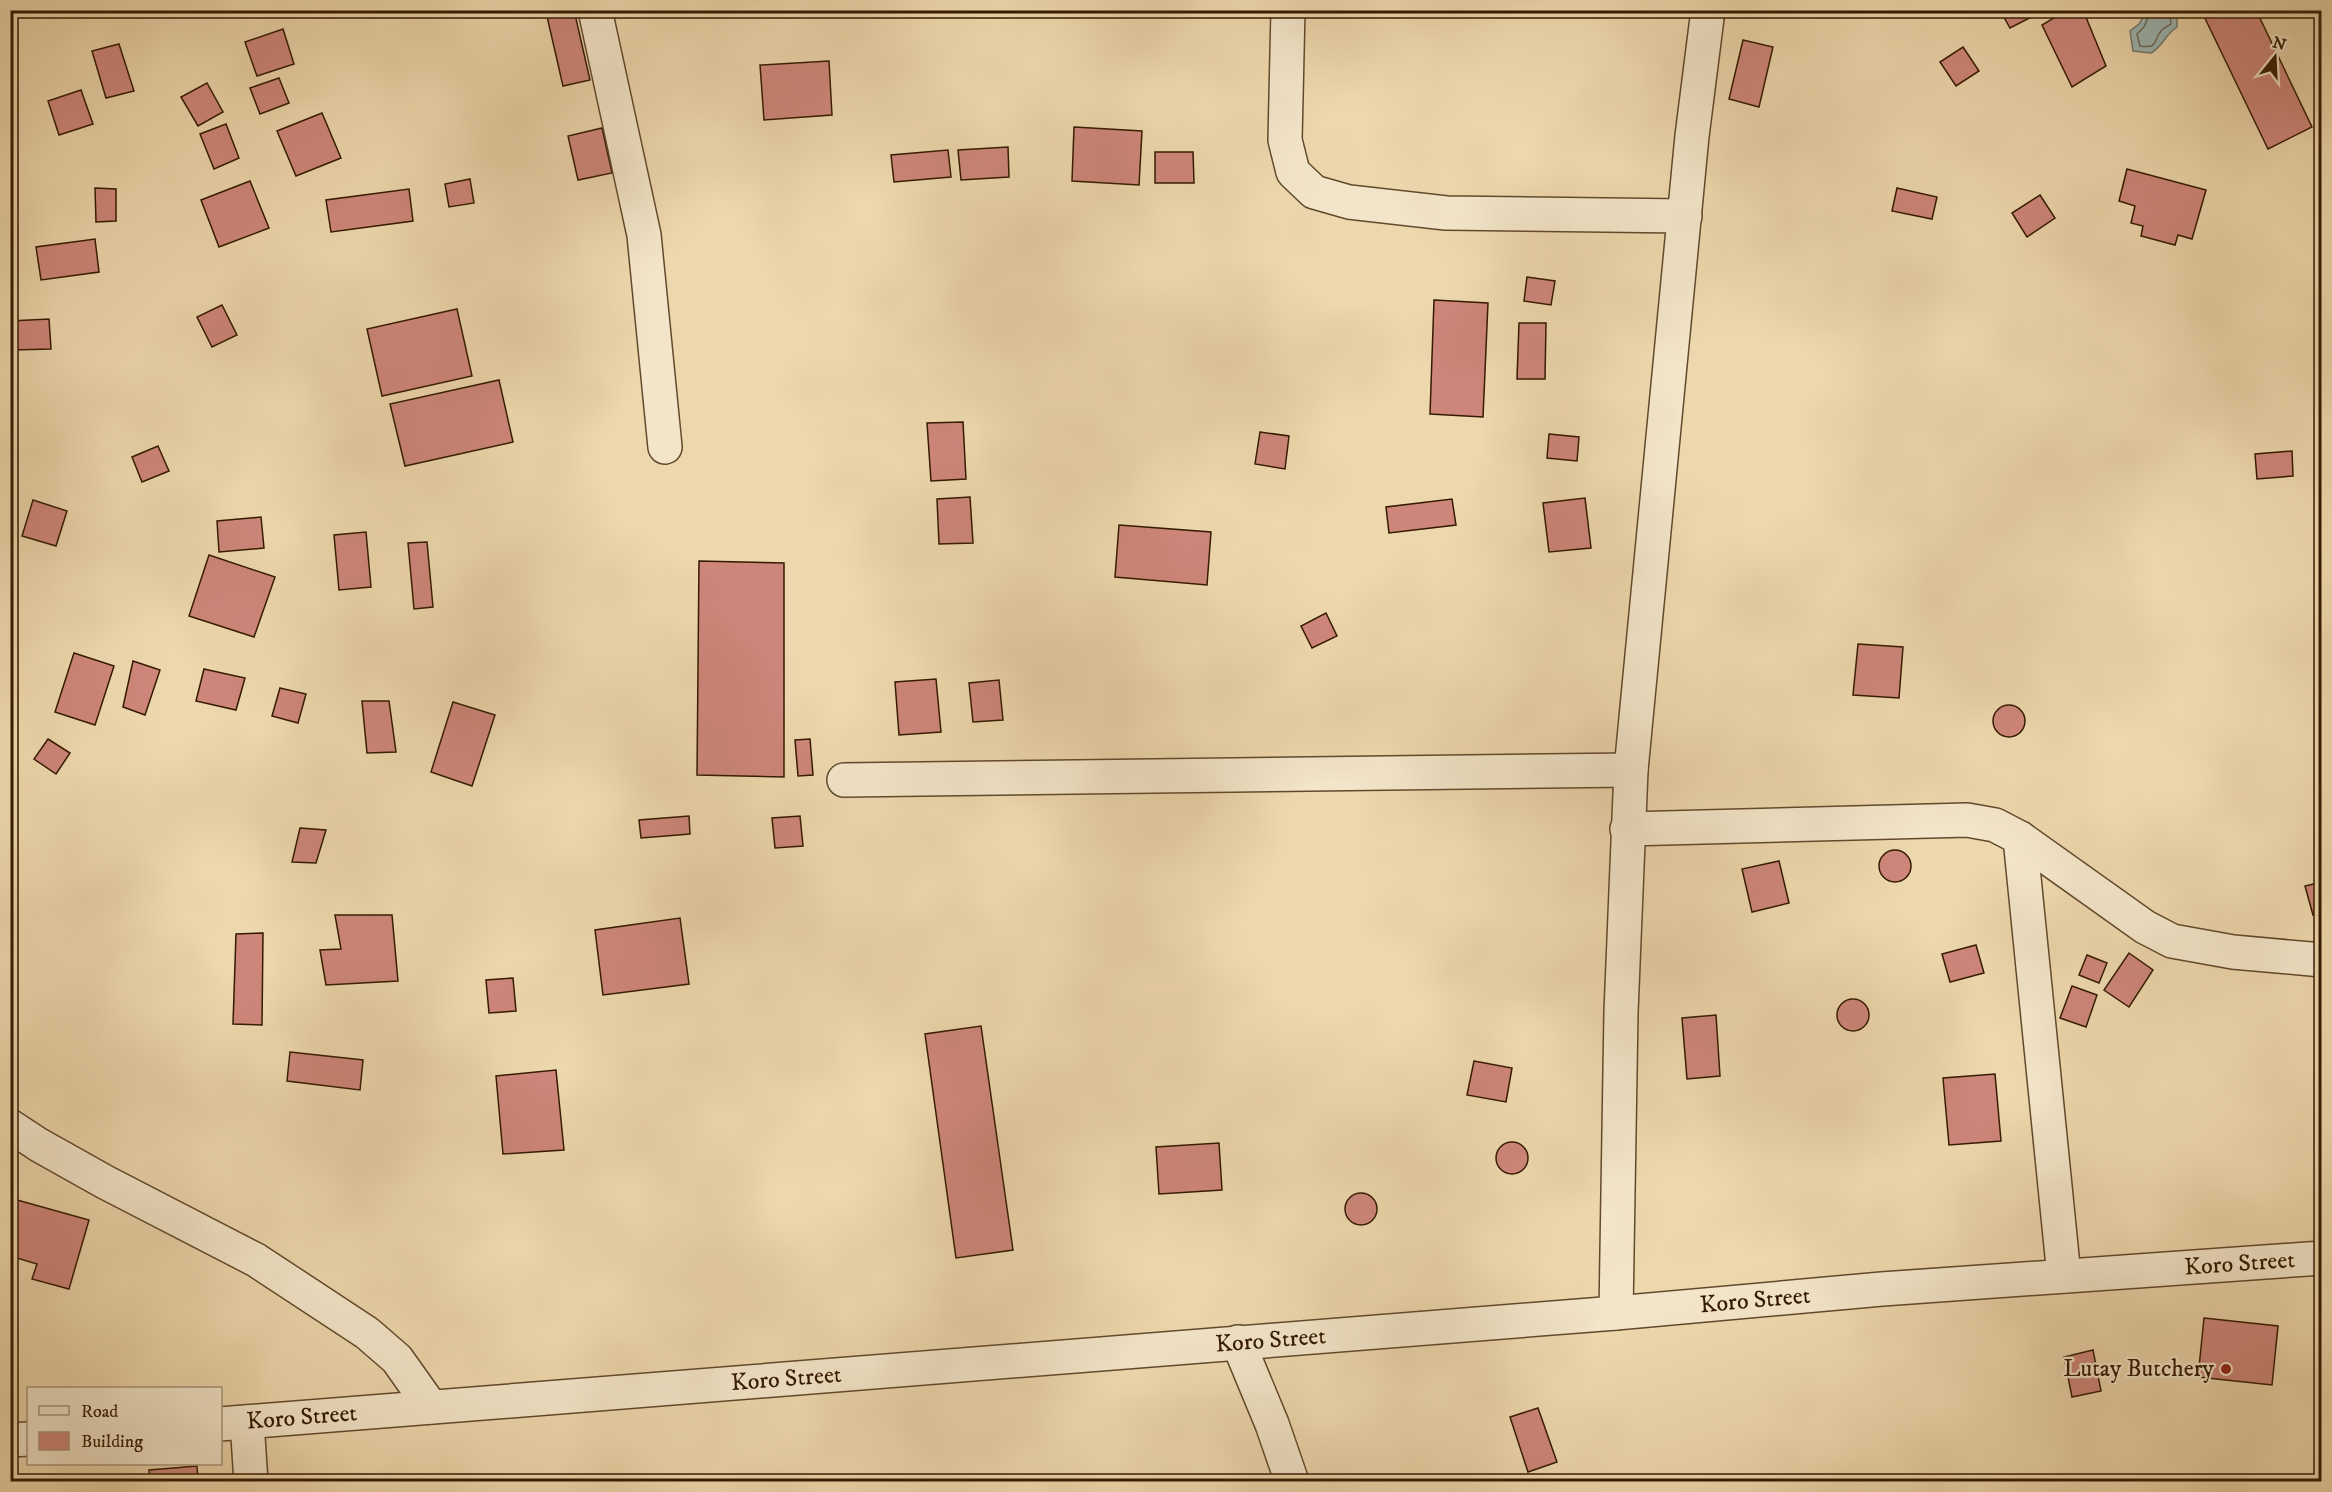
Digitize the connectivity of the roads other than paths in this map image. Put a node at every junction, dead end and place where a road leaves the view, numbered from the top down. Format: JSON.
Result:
{"nodes":[{"id":1,"x":595,"y":10,"type":"edge"},
{"id":2,"x":1287,"y":10,"type":"edge"},
{"id":3,"x":1708,"y":10,"type":"edge"},
{"id":4,"x":1684,"y":216,"type":"junction"},
{"id":5,"x":665,"y":447,"type":"dead end"},
{"id":6,"x":1631,"y":770,"type":"junction"},
{"id":7,"x":844,"y":780,"type":"dead end"},
{"id":8,"x":1627,"y":829,"type":"junction"},
{"id":9,"x":2020,"y":838,"type":"junction"},
{"id":10,"x":2322,"y":960,"type":"edge"},
{"id":11,"x":10,"y":1126,"type":"edge"},
{"id":12,"x":2322,"y":1258,"type":"edge"},
{"id":13,"x":2064,"y":1276,"type":"junction"},
{"id":14,"x":1616,"y":1313,"type":"junction"},
{"id":15,"x":1238,"y":1342,"type":"junction"},
{"id":16,"x":431,"y":1407,"type":"junction"},
{"id":17,"x":234,"y":1423,"type":"edge"},
{"id":18,"x":27,"y":1439,"type":"edge"},
{"id":19,"x":10,"y":1440,"type":"edge"},
{"id":20,"x":251,"y":1482,"type":"edge"},
{"id":21,"x":1292,"y":1482,"type":"edge"}],
"edges":[{"from":1,"to":5,"type":"street"},
{"from":2,"to":4,"type":"street"},
{"from":3,"to":4,"type":"street"},
{"from":4,"to":6,"type":"street"},
{"from":6,"to":7,"type":"street"},
{"from":6,"to":8,"type":"street"},
{"from":8,"to":9,"type":"street"},
{"from":8,"to":14,"type":"street"},
{"from":9,"to":10,"type":"street"},
{"from":9,"to":13,"type":"street"},
{"from":11,"to":16,"type":"street"},
{"from":12,"to":13,"type":"street","name":"Koro Street"},
{"from":13,"to":14,"type":"street","name":"Koro Street"},
{"from":14,"to":15,"type":"street","name":"Koro Street"},
{"from":15,"to":16,"type":"street","name":"Koro Street"},
{"from":15,"to":21,"type":"street"},
{"from":16,"to":17,"type":"street","name":"Koro Street"},
{"from":17,"to":20,"type":"street"},
{"from":18,"to":19,"type":"street"}]}
